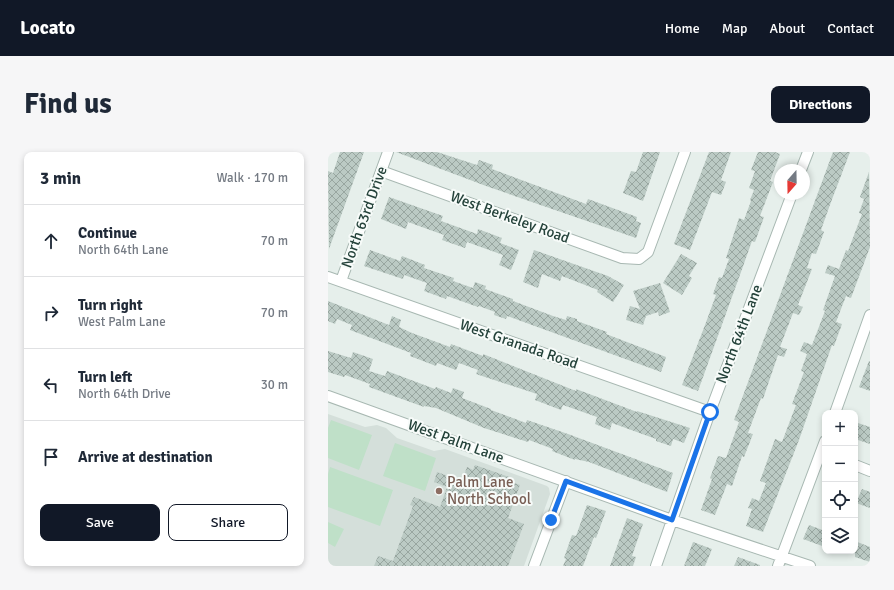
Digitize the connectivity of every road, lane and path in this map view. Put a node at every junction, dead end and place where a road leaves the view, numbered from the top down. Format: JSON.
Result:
{"nodes":[{"id":1,"x":388,"y":152,"type":"edge"},
{"id":2,"x":685,"y":152,"type":"edge"},
{"id":3,"x":808,"y":152,"type":"edge"},
{"id":4,"x":803,"y":164,"type":"edge"},
{"id":5,"x":381,"y":171,"type":"junction"},
{"id":6,"x":790,"y":200,"type":"edge"},
{"id":7,"x":328,"y":277,"type":"edge"},
{"id":8,"x":341,"y":281,"type":"junction"},
{"id":9,"x":870,"y":315,"type":"edge"},
{"id":10,"x":866,"y":341,"type":"edge"},
{"id":11,"x":328,"y":396,"type":"edge"},
{"id":12,"x":836,"y":410,"type":"edge"},
{"id":13,"x":710,"y":412,"type":"junction"},
{"id":14,"x":822,"y":456,"type":"edge"},
{"id":15,"x":858,"y":467,"type":"edge"},
{"id":16,"x":870,"y":471,"type":"edge"},
{"id":17,"x":566,"y":481,"type":"junction"},
{"id":18,"x":672,"y":520,"type":"junction"},
{"id":19,"x":782,"y":556,"type":"junction"},
{"id":20,"x":534,"y":566,"type":"edge"},
{"id":21,"x":656,"y":566,"type":"edge"},
{"id":22,"x":778,"y":566,"type":"edge"},
{"id":23,"x":810,"y":566,"type":"edge"}],
"edges":[{"from":1,"to":5,"type":"street","name":"North 63rd Drive"},
{"from":2,"to":5,"type":"street","name":"West Berkeley Road"},
{"from":3,"to":4,"type":"street"},
{"from":5,"to":8,"type":"street","name":"North 63rd Drive"},
{"from":6,"to":13,"type":"street","name":"North 64th Lane"},
{"from":7,"to":8,"type":"street","name":"West Granada Road"},
{"from":8,"to":13,"type":"street","name":"West Granada Road"},
{"from":9,"to":10,"type":"street"},
{"from":10,"to":12,"type":"street"},
{"from":11,"to":17,"type":"street","name":"West Palm Lane"},
{"from":13,"to":18,"type":"street","name":"North 64th Lane"},
{"from":14,"to":19,"type":"street"},
{"from":15,"to":16,"type":"street"},
{"from":17,"to":18,"type":"street","name":"West Palm Lane"},
{"from":17,"to":20,"type":"street"},
{"from":18,"to":19,"type":"street","name":"West Palm Lane"},
{"from":18,"to":21,"type":"street","name":"North 64th Lane"},
{"from":19,"to":22,"type":"street"},
{"from":19,"to":23,"type":"street","name":"West Palm Lane"}]}
